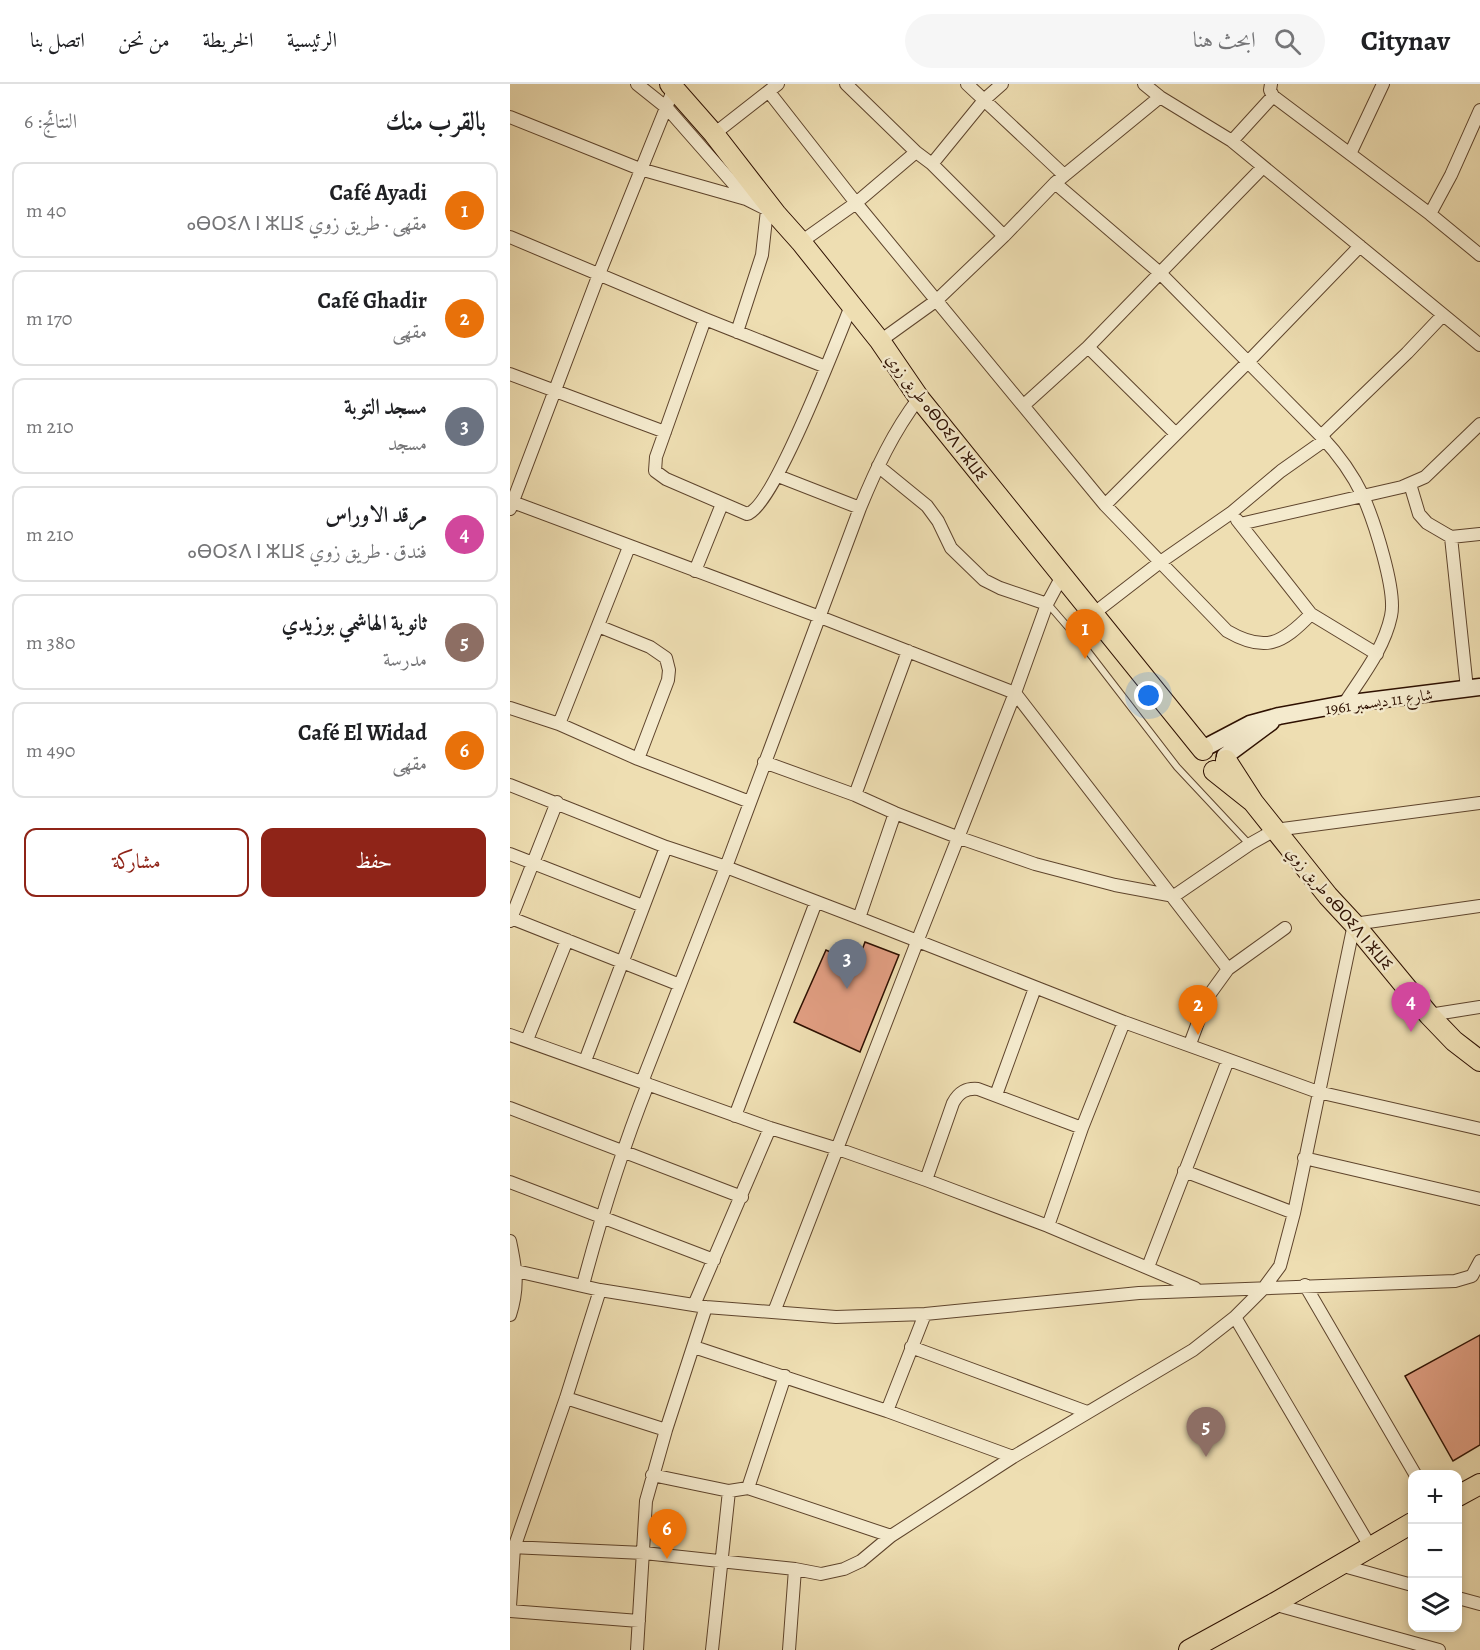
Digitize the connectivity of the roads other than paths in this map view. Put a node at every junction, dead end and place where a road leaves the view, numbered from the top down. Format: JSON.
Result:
{"nodes":[{"id":1,"x":637,"y":84,"type":"edge"},
{"id":2,"x":846,"y":84,"type":"edge"},
{"id":3,"x":968,"y":84,"type":"edge"},
{"id":4,"x":1002,"y":84,"type":"edge"},
{"id":5,"x":1144,"y":84,"type":"edge"},
{"id":6,"x":1383,"y":84,"type":"edge"},
{"id":7,"x":672,"y":86,"type":"edge"},
{"id":8,"x":774,"y":88,"type":"edge"},
{"id":9,"x":1272,"y":90,"type":"edge"},
{"id":10,"x":1160,"y":97,"type":"junction"},
{"id":11,"x":985,"y":99,"type":"junction"},
{"id":12,"x":667,"y":108,"type":"junction"},
{"id":13,"x":1480,"y":110,"type":"edge"},
{"id":14,"x":510,"y":117,"type":"edge"},
{"id":15,"x":714,"y":134,"type":"junction"},
{"id":16,"x":1232,"y":141,"type":"junction"},
{"id":17,"x":916,"y":152,"type":"junction"},
{"id":18,"x":1350,"y":154,"type":"junction"},
{"id":19,"x":932,"y":164,"type":"junction"},
{"id":20,"x":1263,"y":166,"type":"junction"},
{"id":21,"x":640,"y":169,"type":"junction"},
{"id":22,"x":1059,"y":179,"type":"junction"},
{"id":23,"x":747,"y":199,"type":"junction"},
{"id":24,"x":856,"y":203,"type":"junction"},
{"id":25,"x":772,"y":212,"type":"junction"},
{"id":26,"x":1430,"y":214,"type":"junction"},
{"id":27,"x":1004,"y":236,"type":"junction"},
{"id":28,"x":510,"y":237,"type":"edge"},
{"id":29,"x":801,"y":242,"type":"junction"},
{"id":30,"x":1360,"y":246,"type":"junction"},
{"id":31,"x":1480,"y":255,"type":"edge"},
{"id":32,"x":1160,"y":273,"type":"junction"},
{"id":33,"x":599,"y":274,"type":"junction"},
{"id":34,"x":937,"y":300,"type":"junction"},
{"id":35,"x":851,"y":306,"type":"junction"},
{"id":36,"x":1443,"y":315,"type":"junction"},
{"id":37,"x":705,"y":319,"type":"junction"},
{"id":38,"x":737,"y":332,"type":"junction"},
{"id":39,"x":880,"y":341,"type":"junction"},
{"id":40,"x":1480,"y":345,"type":"edge"},
{"id":41,"x":1088,"y":347,"type":"junction"},
{"id":42,"x":1248,"y":362,"type":"junction"},
{"id":43,"x":826,"y":367,"type":"junction"},
{"id":44,"x":510,"y":374,"type":"edge"},
{"id":45,"x":553,"y":391,"type":"junction"},
{"id":46,"x":919,"y":398,"type":"junction"},
{"id":47,"x":1024,"y":405,"type":"junction"},
{"id":48,"x":1480,"y":424,"type":"edge"},
{"id":49,"x":665,"y":432,"type":"junction"},
{"id":50,"x":1176,"y":434,"type":"junction"},
{"id":51,"x":1323,"y":438,"type":"junction"},
{"id":52,"x":878,"y":466,"type":"junction"},
{"id":53,"x":778,"y":476,"type":"junction"},
{"id":54,"x":1410,"y":484,"type":"junction"},
{"id":55,"x":1363,"y":495,"type":"junction"},
{"id":56,"x":511,"y":504,"type":"edge"},
{"id":57,"x":722,"y":504,"type":"junction"},
{"id":58,"x":1105,"y":505,"type":"junction"},
{"id":59,"x":860,"y":508,"type":"junction"},
{"id":60,"x":1231,"y":513,"type":"junction"},
{"id":61,"x":1240,"y":524,"type":"junction"},
{"id":62,"x":1480,"y":534,"type":"edge"},
{"id":63,"x":1451,"y":537,"type":"junction"},
{"id":64,"x":629,"y":547,"type":"junction"},
{"id":65,"x":1159,"y":563,"type":"junction"},
{"id":66,"x":695,"y":571,"type":"junction"},
{"id":67,"x":1062,"y":576,"type":"junction"},
{"id":68,"x":1047,"y":604,"type":"junction"},
{"id":69,"x":1093,"y":614,"type":"junction"},
{"id":70,"x":1311,"y":614,"type":"junction"},
{"id":71,"x":820,"y":617,"type":"junction"},
{"id":72,"x":598,"y":626,"type":"junction"},
{"id":73,"x":909,"y":651,"type":"junction"},
{"id":74,"x":1377,"y":654,"type":"junction"},
{"id":75,"x":1474,"y":688,"type":"edge"},
{"id":76,"x":1015,"y":693,"type":"junction"},
{"id":77,"x":1344,"y":704,"type":"junction"},
{"id":78,"x":510,"y":708,"type":"edge"},
{"id":79,"x":559,"y":724,"type":"junction"},
{"id":80,"x":1216,"y":756,"type":"junction"},
{"id":81,"x":638,"y":759,"type":"junction"},
{"id":82,"x":764,"y":762,"type":"junction"},
{"id":83,"x":510,"y":785,"type":"edge"},
{"id":84,"x":855,"y":795,"type":"junction"},
{"id":85,"x":557,"y":802,"type":"junction"},
{"id":86,"x":750,"y":802,"type":"junction"},
{"id":87,"x":1480,"y":803,"type":"edge"},
{"id":88,"x":895,"y":813,"type":"junction"},
{"id":89,"x":1275,"y":830,"type":"junction"},
{"id":90,"x":957,"y":837,"type":"junction"},
{"id":91,"x":1250,"y":844,"type":"junction"},
{"id":92,"x":666,"y":847,"type":"junction"},
{"id":93,"x":510,"y":854,"type":"edge"},
{"id":94,"x":533,"y":863,"type":"junction"},
{"id":95,"x":726,"y":867,"type":"junction"},
{"id":96,"x":1174,"y":896,"type":"junction"},
{"id":97,"x":816,"y":902,"type":"junction"},
{"id":98,"x":643,"y":906,"type":"junction"},
{"id":99,"x":1480,"y":906,"type":"edge"},
{"id":100,"x":859,"y":918,"type":"junction"},
{"id":101,"x":511,"y":919,"type":"edge"},
{"id":102,"x":1354,"y":924,"type":"junction"},
{"id":103,"x":1285,"y":928,"type":"dead end"},
{"id":104,"x":567,"y":940,"type":"junction"},
{"id":105,"x":916,"y":942,"type":"junction"},
{"id":106,"x":622,"y":963,"type":"junction"},
{"id":107,"x":1228,"y":969,"type":"junction"},
{"id":108,"x":680,"y":985,"type":"junction"},
{"id":109,"x":1035,"y":988,"type":"junction"},
{"id":110,"x":1480,"y":1007,"type":"edge"},
{"id":111,"x":1430,"y":1015,"type":"junction"},
{"id":112,"x":1124,"y":1022,"type":"junction"},
{"id":113,"x":510,"y":1035,"type":"edge"},
{"id":114,"x":527,"y":1040,"type":"junction"},
{"id":115,"x":1190,"y":1044,"type":"junction"},
{"id":116,"x":1228,"y":1060,"type":"junction"},
{"id":117,"x":585,"y":1061,"type":"junction"},
{"id":118,"x":1480,"y":1061,"type":"edge"},
{"id":119,"x":645,"y":1083,"type":"junction"},
{"id":120,"x":1318,"y":1092,"type":"junction"},
{"id":121,"x":996,"y":1095,"type":"junction"},
{"id":122,"x":510,"y":1108,"type":"edge"},
{"id":123,"x":735,"y":1116,"type":"junction"},
{"id":124,"x":770,"y":1128,"type":"junction"},
{"id":125,"x":1082,"y":1128,"type":"junction"},
{"id":126,"x":1480,"y":1129,"type":"edge"},
{"id":127,"x":838,"y":1149,"type":"junction"},
{"id":128,"x":622,"y":1151,"type":"junction"},
{"id":129,"x":1304,"y":1158,"type":"junction"},
{"id":130,"x":1184,"y":1171,"type":"junction"},
{"id":131,"x":926,"y":1180,"type":"junction"},
{"id":132,"x":510,"y":1182,"type":"edge"},
{"id":133,"x":742,"y":1197,"type":"junction"},
{"id":134,"x":1480,"y":1199,"type":"edge"},
{"id":135,"x":1294,"y":1213,"type":"junction"},
{"id":136,"x":601,"y":1216,"type":"junction"},
{"id":137,"x":1048,"y":1226,"type":"junction"},
{"id":138,"x":510,"y":1241,"type":"edge"},
{"id":139,"x":714,"y":1260,"type":"junction"},
{"id":140,"x":1480,"y":1261,"type":"edge"},
{"id":141,"x":1148,"y":1267,"type":"junction"},
{"id":142,"x":516,"y":1271,"type":"junction"},
{"id":143,"x":583,"y":1285,"type":"junction"},
{"id":144,"x":1305,"y":1285,"type":"junction"},
{"id":145,"x":1263,"y":1288,"type":"junction"},
{"id":146,"x":1198,"y":1289,"type":"junction"},
{"id":147,"x":600,"y":1290,"type":"junction"},
{"id":148,"x":513,"y":1297,"type":"edge"},
{"id":149,"x":700,"y":1306,"type":"junction"},
{"id":150,"x":774,"y":1312,"type":"junction"},
{"id":151,"x":925,"y":1314,"type":"junction"},
{"id":152,"x":510,"y":1315,"type":"edge"},
{"id":153,"x":1235,"y":1317,"type":"junction"},
{"id":154,"x":694,"y":1347,"type":"junction"},
{"id":155,"x":912,"y":1347,"type":"junction"},
{"id":156,"x":785,"y":1376,"type":"junction"},
{"id":157,"x":566,"y":1398,"type":"junction"},
{"id":158,"x":887,"y":1411,"type":"junction"},
{"id":159,"x":1087,"y":1412,"type":"junction"},
{"id":160,"x":666,"y":1430,"type":"junction"},
{"id":161,"x":1012,"y":1457,"type":"junction"},
{"id":162,"x":1413,"y":1470,"type":"edge"},
{"id":163,"x":652,"y":1474,"type":"junction"},
{"id":164,"x":1480,"y":1484,"type":"edge"},
{"id":165,"x":748,"y":1488,"type":"junction"},
{"id":166,"x":729,"y":1491,"type":"junction"},
{"id":167,"x":1462,"y":1494,"type":"edge"},
{"id":168,"x":1411,"y":1524,"type":"edge"},
{"id":169,"x":891,"y":1536,"type":"junction"},
{"id":170,"x":512,"y":1548,"type":"edge"},
{"id":171,"x":1371,"y":1548,"type":"junction"},
{"id":172,"x":644,"y":1553,"type":"junction"},
{"id":173,"x":720,"y":1563,"type":"junction"},
{"id":174,"x":1340,"y":1565,"type":"junction"},
{"id":175,"x":795,"y":1569,"type":"junction"},
{"id":176,"x":1408,"y":1584,"type":"edge"},
{"id":177,"x":1462,"y":1599,"type":"edge"},
{"id":178,"x":1480,"y":1604,"type":"edge"},
{"id":179,"x":1273,"y":1605,"type":"junction"},
{"id":180,"x":510,"y":1606,"type":"edge"},
{"id":181,"x":510,"y":1611,"type":"edge"},
{"id":182,"x":639,"y":1621,"type":"junction"},
{"id":183,"x":1201,"y":1648,"type":"edge"},
{"id":184,"x":637,"y":1650,"type":"edge"},
{"id":185,"x":712,"y":1650,"type":"edge"},
{"id":186,"x":789,"y":1650,"type":"edge"},
{"id":187,"x":1439,"y":1650,"type":"edge"}],
"edges":[{"from":1,"to":12,"type":"street"},
{"from":2,"to":17,"type":"street"},
{"from":3,"to":11,"type":"street"},
{"from":4,"to":11,"type":"street"},
{"from":5,"to":10,"type":"street"},
{"from":6,"to":18,"type":"street"},
{"from":7,"to":12,"type":"street"},
{"from":7,"to":15,"type":"main road","name":"طريق زوي ⴰⴱⵔⵉⴷ ⵏ ⵣⵡⵉ"},
{"from":8,"to":15,"type":"street"},
{"from":8,"to":24,"type":"street"},
{"from":9,"to":16,"type":"street"},
{"from":9,"to":18,"type":"street"},
{"from":10,"to":16,"type":"street"},
{"from":10,"to":22,"type":"street"},
{"from":11,"to":19,"type":"street"},
{"from":11,"to":22,"type":"street"},
{"from":12,"to":21,"type":"street"},
{"from":12,"to":23,"type":"street"},
{"from":13,"to":26,"type":"street"},
{"from":14,"to":21,"type":"street"},
{"from":15,"to":25,"type":"main road","name":"طريق زوي ⴰⴱⵔⵉⴷ ⵏ ⵣⵡⵉ"},
{"from":16,"to":20,"type":"street"},
{"from":17,"to":19,"type":"street"},
{"from":17,"to":24,"type":"street"},
{"from":18,"to":26,"type":"street"},
{"from":19,"to":27,"type":"street"},
{"from":20,"to":30,"type":"street"},
{"from":20,"to":32,"type":"street"},
{"from":21,"to":23,"type":"street"},
{"from":21,"to":33,"type":"street"},
{"from":22,"to":27,"type":"street"},
{"from":22,"to":32,"type":"street"},
{"from":23,"to":25,"type":"street"},
{"from":24,"to":29,"type":"street"},
{"from":24,"to":34,"type":"street"},
{"from":25,"to":29,"type":"main road","name":"طريق زوي ⴰⴱⵔⵉⴷ ⵏ ⵣⵡⵉ"},
{"from":25,"to":38,"type":"street"},
{"from":26,"to":31,"type":"street"},
{"from":27,"to":34,"type":"street"},
{"from":28,"to":33,"type":"street"},
{"from":29,"to":35,"type":"main road","name":"طريق زوي ⴰⴱⵔⵉⴷ ⵏ ⵣⵡⵉ"},
{"from":30,"to":36,"type":"street"},
{"from":30,"to":42,"type":"street"},
{"from":32,"to":41,"type":"street"},
{"from":32,"to":42,"type":"street"},
{"from":33,"to":37,"type":"street"},
{"from":33,"to":45,"type":"street"},
{"from":34,"to":39,"type":"street"},
{"from":34,"to":47,"type":"street"},
{"from":35,"to":39,"type":"main road","name":"طريق زوي ⴰⴱⵔⵉⴷ ⵏ ⵣⵡⵉ"},
{"from":35,"to":43,"type":"street"},
{"from":36,"to":40,"type":"street"},
{"from":36,"to":51,"type":"street"},
{"from":37,"to":38,"type":"street"},
{"from":37,"to":49,"type":"street"},
{"from":38,"to":43,"type":"street"},
{"from":39,"to":46,"type":"main road","name":"طريق زوي ⴰⴱⵔⵉⴷ ⵏ ⵣⵡⵉ"},
{"from":41,"to":47,"type":"street"},
{"from":41,"to":50,"type":"street"},
{"from":42,"to":50,"type":"street"},
{"from":42,"to":51,"type":"street"},
{"from":43,"to":53,"type":"street"},
{"from":44,"to":45,"type":"street"},
{"from":45,"to":49,"type":"street"},
{"from":45,"to":56,"type":"street"},
{"from":46,"to":52,"type":"street"},
{"from":46,"to":67,"type":"main road","name":"طريق زوي ⴰⴱⵔⵉⴷ ⵏ ⵣⵡⵉ"},
{"from":47,"to":58,"type":"street"},
{"from":48,"to":54,"type":"street"},
{"from":49,"to":57,"type":"street"},
{"from":50,"to":58,"type":"street"},
{"from":51,"to":55,"type":"street"},
{"from":51,"to":60,"type":"street"},
{"from":52,"to":59,"type":"street"},
{"from":52,"to":68,"type":"street"},
{"from":53,"to":57,"type":"street"},
{"from":53,"to":59,"type":"street"},
{"from":54,"to":55,"type":"street"},
{"from":54,"to":63,"type":"street"},
{"from":55,"to":61,"type":"street"},
{"from":55,"to":74,"type":"street"},
{"from":56,"to":64,"type":"street"},
{"from":57,"to":66,"type":"street"},
{"from":58,"to":65,"type":"street"},
{"from":59,"to":71,"type":"street"},
{"from":60,"to":61,"type":"street"},
{"from":60,"to":65,"type":"street"},
{"from":61,"to":70,"type":"street"},
{"from":62,"to":63,"type":"street"},
{"from":63,"to":75,"type":"street"},
{"from":64,"to":66,"type":"street"},
{"from":64,"to":72,"type":"street"},
{"from":65,"to":69,"type":"street"},
{"from":65,"to":70,"type":"street"},
{"from":66,"to":71,"type":"street"},
{"from":67,"to":68,"type":"street"},
{"from":67,"to":69,"type":"main road","name":"طريق زوي ⴰⴱⵔⵉⴷ ⵏ ⵣⵡⵉ"},
{"from":68,"to":76,"type":"street"},
{"from":68,"to":91,"type":"lane"},
{"from":69,"to":80,"type":"main road","name":"طريق زوي ⴰⴱⵔⵉⴷ ⵏ ⵣⵡⵉ"},
{"from":70,"to":74,"type":"street"},
{"from":71,"to":73,"type":"street"},
{"from":71,"to":82,"type":"street"},
{"from":72,"to":79,"type":"street"},
{"from":72,"to":81,"type":"street"},
{"from":73,"to":76,"type":"street"},
{"from":73,"to":84,"type":"street"},
{"from":74,"to":77,"type":"street"},
{"from":75,"to":77,"type":"main road","name":"شارع 11 ديسمبر 1961"},
{"from":76,"to":90,"type":"street"},
{"from":76,"to":96,"type":"street"},
{"from":77,"to":80,"type":"main road","name":"شارع 11 ديسمبر 1961"},
{"from":78,"to":79,"type":"street"},
{"from":79,"to":81,"type":"street"},
{"from":80,"to":89,"type":"main road","name":"طريق زوي ⴰⴱⵔⵉⴷ ⵏ ⵣⵡⵉ"},
{"from":81,"to":86,"type":"street"},
{"from":82,"to":84,"type":"street"},
{"from":82,"to":86,"type":"street"},
{"from":83,"to":85,"type":"street"},
{"from":84,"to":88,"type":"street"},
{"from":85,"to":92,"type":"street"},
{"from":85,"to":94,"type":"street"},
{"from":86,"to":95,"type":"street"},
{"from":87,"to":89,"type":"street"},
{"from":88,"to":90,"type":"street"},
{"from":88,"to":100,"type":"street"},
{"from":89,"to":91,"type":"street"},
{"from":89,"to":102,"type":"main road","name":"طريق زوي ⴰⴱⵔⵉⴷ ⵏ ⵣⵡⵉ"},
{"from":90,"to":96,"type":"street"},
{"from":90,"to":105,"type":"street"},
{"from":91,"to":96,"type":"street"},
{"from":92,"to":95,"type":"street"},
{"from":92,"to":98,"type":"street"},
{"from":93,"to":94,"type":"street"},
{"from":94,"to":98,"type":"street"},
{"from":94,"to":101,"type":"street"},
{"from":95,"to":97,"type":"street"},
{"from":95,"to":108,"type":"street"},
{"from":96,"to":107,"type":"street"},
{"from":97,"to":100,"type":"street"},
{"from":97,"to":123,"type":"street"},
{"from":98,"to":106,"type":"street"},
{"from":99,"to":102,"type":"street"},
{"from":100,"to":105,"type":"street"},
{"from":101,"to":104,"type":"street"},
{"from":102,"to":111,"type":"main road","name":"طريق زوي ⴰⴱⵔⵉⴷ ⵏ ⵣⵡⵉ"},
{"from":102,"to":120,"type":"street"},
{"from":103,"to":107,"type":"street"},
{"from":104,"to":106,"type":"street"},
{"from":104,"to":114,"type":"street"},
{"from":105,"to":109,"type":"street"},
{"from":105,"to":127,"type":"street"},
{"from":106,"to":108,"type":"street"},
{"from":106,"to":117,"type":"street"},
{"from":107,"to":115,"type":"street"},
{"from":108,"to":119,"type":"street"},
{"from":109,"to":112,"type":"street"},
{"from":109,"to":121,"type":"street"},
{"from":110,"to":111,"type":"street"},
{"from":111,"to":118,"type":"main road","name":"طريق زوي ⴰⴱⵔⵉⴷ ⵏ ⵣⵡⵉ"},
{"from":112,"to":115,"type":"street"},
{"from":112,"to":125,"type":"street"},
{"from":113,"to":114,"type":"street"},
{"from":114,"to":117,"type":"street"},
{"from":115,"to":116,"type":"street"},
{"from":116,"to":120,"type":"street"},
{"from":116,"to":130,"type":"street"},
{"from":117,"to":119,"type":"street"},
{"from":119,"to":123,"type":"street"},
{"from":119,"to":128,"type":"street"},
{"from":120,"to":126,"type":"street"},
{"from":120,"to":129,"type":"street"},
{"from":121,"to":125,"type":"street"},
{"from":121,"to":131,"type":"street"},
{"from":122,"to":128,"type":"street"},
{"from":123,"to":124,"type":"street"},
{"from":124,"to":127,"type":"street"},
{"from":124,"to":133,"type":"street"},
{"from":125,"to":137,"type":"street"},
{"from":127,"to":131,"type":"street"},
{"from":127,"to":150,"type":"street"},
{"from":128,"to":133,"type":"street"},
{"from":128,"to":136,"type":"street"},
{"from":129,"to":134,"type":"street"},
{"from":129,"to":135,"type":"street"},
{"from":130,"to":135,"type":"street"},
{"from":130,"to":141,"type":"street"},
{"from":131,"to":137,"type":"street"},
{"from":132,"to":136,"type":"street"},
{"from":133,"to":139,"type":"street"},
{"from":135,"to":145,"type":"street"},
{"from":136,"to":139,"type":"street"},
{"from":136,"to":143,"type":"street"},
{"from":137,"to":141,"type":"street"},
{"from":138,"to":142,"type":"street"},
{"from":139,"to":149,"type":"street"},
{"from":140,"to":144,"type":"street"},
{"from":141,"to":146,"type":"street"},
{"from":142,"to":143,"type":"street"},
{"from":142,"to":148,"type":"street"},
{"from":143,"to":147,"type":"street"},
{"from":144,"to":145,"type":"street"},
{"from":144,"to":162,"type":"street"},
{"from":145,"to":146,"type":"street"},
{"from":145,"to":153,"type":"street"},
{"from":146,"to":151,"type":"street"},
{"from":147,"to":149,"type":"street"},
{"from":147,"to":157,"type":"street"},
{"from":148,"to":152,"type":"street"},
{"from":149,"to":150,"type":"street"},
{"from":149,"to":154,"type":"street"},
{"from":150,"to":151,"type":"street"},
{"from":151,"to":155,"type":"street"},
{"from":153,"to":159,"type":"street"},
{"from":153,"to":171,"type":"street"},
{"from":154,"to":156,"type":"street"},
{"from":154,"to":160,"type":"street"},
{"from":155,"to":158,"type":"street"},
{"from":155,"to":159,"type":"street"},
{"from":156,"to":158,"type":"street"},
{"from":156,"to":165,"type":"street"},
{"from":157,"to":160,"type":"street"},
{"from":157,"to":170,"type":"street"},
{"from":158,"to":161,"type":"street"},
{"from":159,"to":161,"type":"street"},
{"from":160,"to":163,"type":"street"},
{"from":161,"to":169,"type":"street"},
{"from":163,"to":166,"type":"street"},
{"from":163,"to":172,"type":"street"},
{"from":164,"to":167,"type":"main road"},
{"from":165,"to":166,"type":"street"},
{"from":165,"to":169,"type":"street"},
{"from":166,"to":173,"type":"street"},
{"from":168,"to":171,"type":"main road"},
{"from":169,"to":175,"type":"street"},
{"from":170,"to":172,"type":"street"},
{"from":170,"to":180,"type":"street"},
{"from":171,"to":174,"type":"main road"},
{"from":172,"to":173,"type":"street"},
{"from":172,"to":182,"type":"street"},
{"from":173,"to":175,"type":"street"},
{"from":173,"to":185,"type":"street"},
{"from":174,"to":176,"type":"street"},
{"from":174,"to":179,"type":"main road"},
{"from":175,"to":186,"type":"street"},
{"from":177,"to":178,"type":"street"},
{"from":179,"to":183,"type":"main road"},
{"from":179,"to":187,"type":"street"},
{"from":181,"to":182,"type":"street"},
{"from":182,"to":184,"type":"street"}]}
